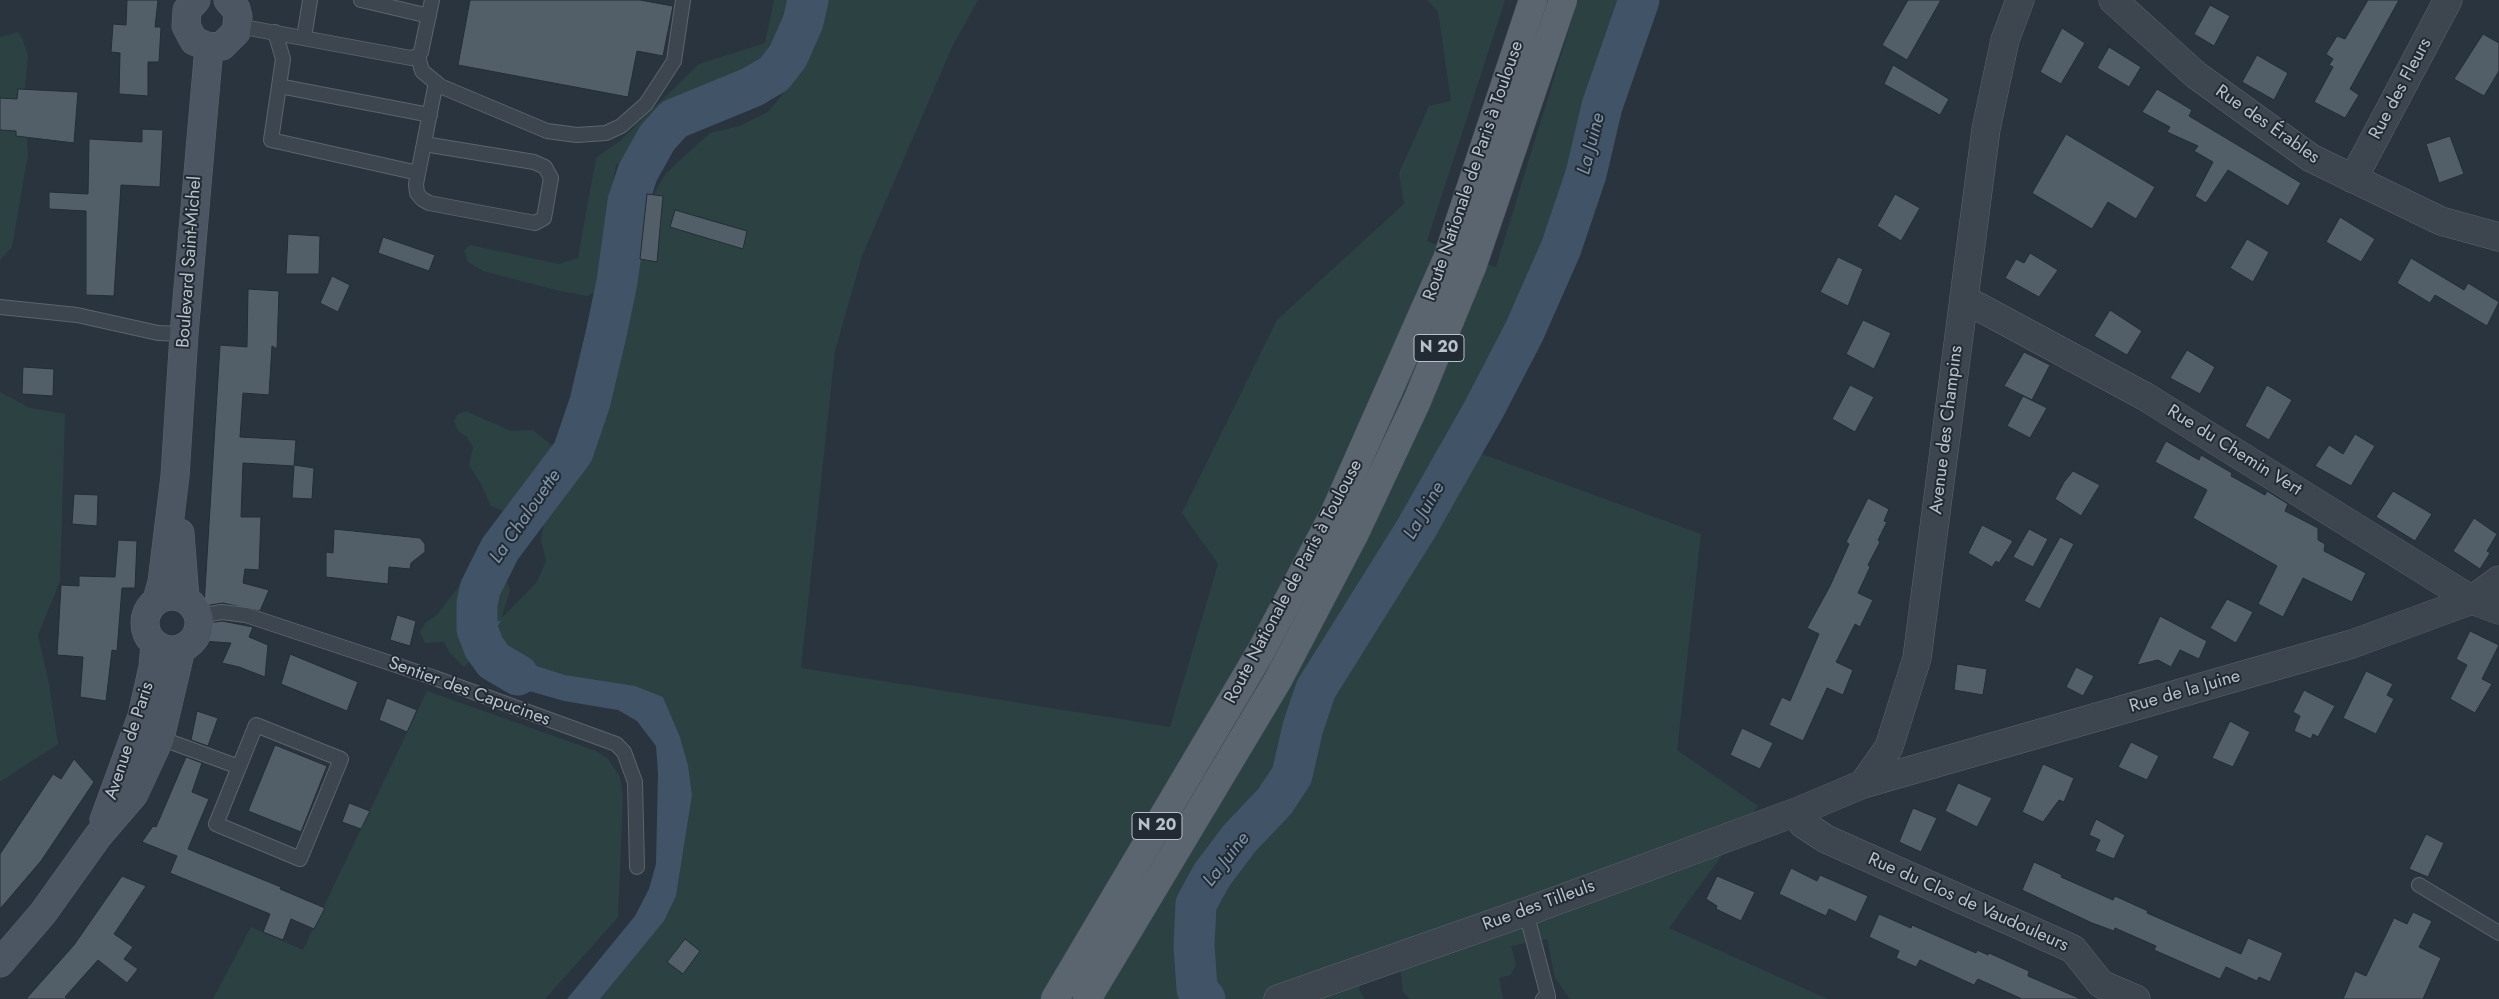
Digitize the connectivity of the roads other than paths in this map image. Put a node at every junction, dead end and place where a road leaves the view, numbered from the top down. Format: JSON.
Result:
{"nodes":[{"id":1,"x":196,"y":0,"type":"edge"},
{"id":2,"x":228,"y":0,"type":"edge"},
{"id":3,"x":310,"y":0,"type":"edge"},
{"id":4,"x":361,"y":0,"type":"edge"},
{"id":5,"x":432,"y":0,"type":"edge"},
{"id":6,"x":683,"y":0,"type":"edge"},
{"id":7,"x":1533,"y":0,"type":"edge"},
{"id":8,"x":1563,"y":0,"type":"edge"},
{"id":9,"x":2020,"y":0,"type":"edge"},
{"id":10,"x":2113,"y":0,"type":"edge"},
{"id":11,"x":2448,"y":0,"type":"edge"},
{"id":12,"x":429,"y":16,"type":"junction"},
{"id":13,"x":238,"y":26,"type":"junction"},
{"id":14,"x":275,"y":32,"type":"junction"},
{"id":15,"x":304,"y":38,"type":"junction"},
{"id":16,"x":209,"y":47,"type":"junction"},
{"id":17,"x":418,"y":56,"type":"junction"},
{"id":18,"x":436,"y":82,"type":"junction"},
{"id":19,"x":279,"y":86,"type":"junction"},
{"id":20,"x":430,"y":115,"type":"junction"},
{"id":21,"x":424,"y":144,"type":"junction"},
{"id":22,"x":418,"y":173,"type":"junction"},
{"id":23,"x":2353,"y":179,"type":"junction"},
{"id":24,"x":2499,"y":237,"type":"edge"},
{"id":25,"x":1964,"y":299,"type":"junction"},
{"id":26,"x":0,"y":307,"type":"edge"},
{"id":27,"x":184,"y":334,"type":"junction"},
{"id":28,"x":175,"y":476,"type":"junction"},
{"id":29,"x":2499,"y":580,"type":"edge"},
{"id":30,"x":157,"y":600,"type":"junction"},
{"id":31,"x":2472,"y":600,"type":"junction"},
{"id":32,"x":191,"y":607,"type":"junction"},
{"id":33,"x":2499,"y":610,"type":"edge"},
{"id":34,"x":168,"y":646,"type":"junction"},
{"id":35,"x":142,"y":716,"type":"junction"},
{"id":36,"x":160,"y":738,"type":"junction"},
{"id":37,"x":239,"y":767,"type":"junction"},
{"id":38,"x":1863,"y":784,"type":"junction"},
{"id":39,"x":1799,"y":810,"type":"junction"},
{"id":40,"x":98,"y":836,"type":"junction"},
{"id":41,"x":637,"y":867,"type":"dead end"},
{"id":42,"x":2419,"y":885,"type":"dead end"},
{"id":43,"x":1526,"y":912,"type":"junction"},
{"id":44,"x":2499,"y":933,"type":"edge"},
{"id":45,"x":0,"y":963,"type":"edge"},
{"id":46,"x":1549,"y":998,"type":"edge"},
{"id":47,"x":1055,"y":999,"type":"edge"},
{"id":48,"x":1087,"y":999,"type":"edge"},
{"id":49,"x":1278,"y":999,"type":"edge"},
{"id":50,"x":2136,"y":999,"type":"edge"}],
"edges":[{"from":1,"to":16,"type":"main road"},
{"from":2,"to":13,"type":"main road"},
{"from":3,"to":15,"type":"lane"},
{"from":4,"to":12,"type":"lane"},
{"from":5,"to":12,"type":"lane"},
{"from":6,"to":18,"type":"lane"},
{"from":7,"to":47,"type":"main road","name":"Route Nationale de Paris à Toulouse","number":"N 20"},
{"from":8,"to":48,"type":"main road","name":"Route Nationale de Paris à Toulouse","number":"N 20"},
{"from":9,"to":25,"type":"street","name":"Avenue des Champins"},
{"from":10,"to":23,"type":"street","name":"Rue des Érables"},
{"from":11,"to":23,"type":"street","name":"Rue des Fleurs"},
{"from":12,"to":17,"type":"lane"},
{"from":13,"to":14,"type":"lane"},
{"from":13,"to":16,"type":"main road"},
{"from":14,"to":15,"type":"lane"},
{"from":14,"to":19,"type":"lane"},
{"from":15,"to":17,"type":"lane"},
{"from":16,"to":27,"type":"main road","name":"Boulevard Saint-Michel"},
{"from":17,"to":18,"type":"lane"},
{"from":18,"to":20,"type":"lane"},
{"from":19,"to":20,"type":"lane"},
{"from":19,"to":22,"type":"lane"},
{"from":20,"to":21,"type":"lane"},
{"from":21,"to":22,"type":"lane"},
{"from":21,"to":22,"type":"lane"},
{"from":23,"to":24,"type":"street","name":"Rue des Érables"},
{"from":25,"to":31,"type":"street","name":"Rue du Chemin Vert"},
{"from":25,"to":38,"type":"street","name":"Avenue des Champins"},
{"from":26,"to":27,"type":"lane"},
{"from":27,"to":28,"type":"main road","name":"Boulevard Saint-Michel"},
{"from":28,"to":30,"type":"main road","name":"Boulevard Saint-Michel"},
{"from":28,"to":32,"type":"main road","name":"Boulevard Saint-Michel"},
{"from":29,"to":31,"type":"street","name":"Rue de la Juine"},
{"from":30,"to":32,"type":"main road"},
{"from":30,"to":34,"type":"main road"},
{"from":31,"to":33,"type":"street","name":"Rue du Chemin Vert"},
{"from":31,"to":38,"type":"street","name":"Rue de la Juine"},
{"from":32,"to":34,"type":"main road"},
{"from":32,"to":41,"type":"lane","name":"Sentier des Capucines"},
{"from":34,"to":35,"type":"main road","name":"Avenue de Paris"},
{"from":34,"to":36,"type":"main road","name":"Avenue de Paris"},
{"from":35,"to":36,"type":"main road"},
{"from":35,"to":40,"type":"main road","name":"Avenue de Paris"},
{"from":36,"to":37,"type":"lane"},
{"from":36,"to":40,"type":"main road","name":"Avenue de Paris"},
{"from":37,"to":37,"type":"lane"},
{"from":38,"to":39,"type":"street"},
{"from":39,"to":43,"type":"street","name":"Rue des Tilleuls"},
{"from":39,"to":50,"type":"street","name":"Rue du Clos de Vaudouleurs"},
{"from":40,"to":45,"type":"main road","name":"Avenue de Paris"},
{"from":42,"to":44,"type":"lane"},
{"from":43,"to":46,"type":"lane"},
{"from":43,"to":49,"type":"street","name":"Rue des Tilleuls"}]}
